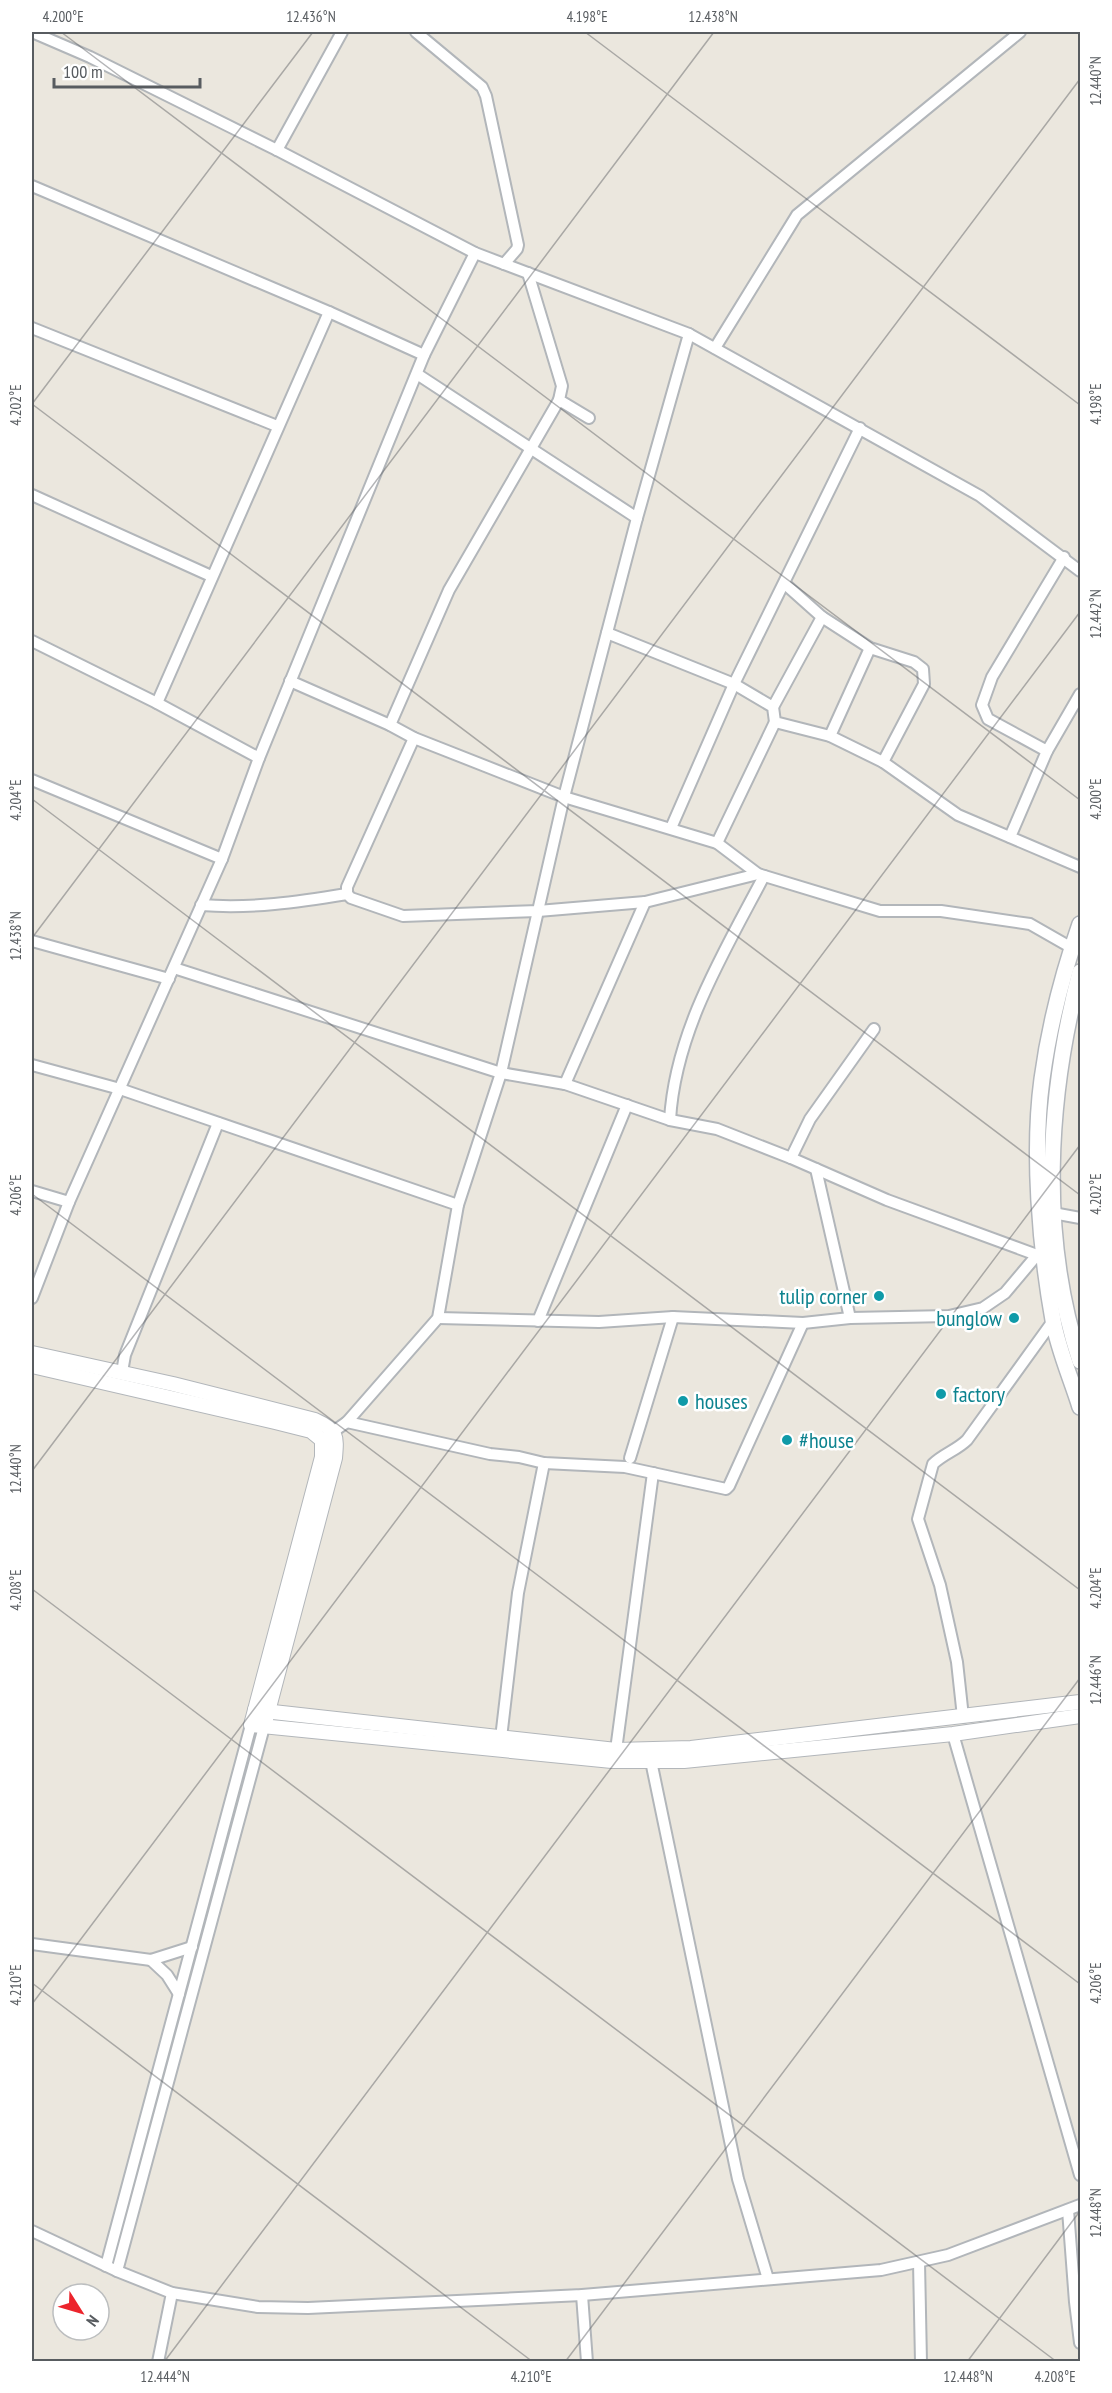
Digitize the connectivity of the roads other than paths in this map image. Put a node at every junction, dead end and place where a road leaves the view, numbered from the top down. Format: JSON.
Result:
{"nodes":[{"id":1,"x":32,"y":32,"type":"edge"},
{"id":2,"x":342,"y":32,"type":"edge"},
{"id":3,"x":416,"y":32,"type":"edge"},
{"id":4,"x":1020,"y":32,"type":"edge"},
{"id":5,"x":277,"y":150,"type":"junction"},
{"id":6,"x":32,"y":186,"type":"edge"},
{"id":7,"x":475,"y":253,"type":"junction"},
{"id":8,"x":504,"y":264,"type":"junction"},
{"id":9,"x":528,"y":273,"type":"junction"},
{"id":10,"x":329,"y":312,"type":"junction"},
{"id":11,"x":32,"y":328,"type":"edge"},
{"id":12,"x":689,"y":334,"type":"junction"},
{"id":13,"x":715,"y":348,"type":"junction"},
{"id":14,"x":424,"y":355,"type":"junction"},
{"id":15,"x":417,"y":374,"type":"junction"},
{"id":16,"x":559,"y":400,"type":"junction"},
{"id":17,"x":589,"y":418,"type":"dead end"},
{"id":18,"x":277,"y":426,"type":"junction"},
{"id":19,"x":860,"y":428,"type":"junction"},
{"id":20,"x":531,"y":448,"type":"junction"},
{"id":21,"x":32,"y":495,"type":"edge"},
{"id":22,"x":638,"y":518,"type":"junction"},
{"id":23,"x":1064,"y":557,"type":"junction"},
{"id":24,"x":1080,"y":571,"type":"edge"},
{"id":25,"x":211,"y":576,"type":"junction"},
{"id":26,"x":785,"y":584,"type":"junction"},
{"id":27,"x":822,"y":617,"type":"junction"},
{"id":28,"x":607,"y":633,"type":"junction"},
{"id":29,"x":32,"y":641,"type":"edge"},
{"id":30,"x":870,"y":648,"type":"junction"},
{"id":31,"x":291,"y":681,"type":"junction"},
{"id":32,"x":734,"y":684,"type":"junction"},
{"id":33,"x":1080,"y":694,"type":"edge"},
{"id":34,"x":157,"y":703,"type":"junction"},
{"id":35,"x":773,"y":707,"type":"junction"},
{"id":36,"x":775,"y":722,"type":"junction"},
{"id":37,"x":390,"y":725,"type":"junction"},
{"id":38,"x":830,"y":736,"type":"junction"},
{"id":39,"x":414,"y":738,"type":"junction"},
{"id":40,"x":1047,"y":751,"type":"junction"},
{"id":41,"x":259,"y":758,"type":"junction"},
{"id":42,"x":883,"y":762,"type":"junction"},
{"id":43,"x":32,"y":780,"type":"edge"},
{"id":44,"x":564,"y":797,"type":"junction"},
{"id":45,"x":671,"y":828,"type":"junction"},
{"id":46,"x":1010,"y":837,"type":"junction"},
{"id":47,"x":717,"y":843,"type":"junction"},
{"id":48,"x":222,"y":859,"type":"junction"},
{"id":49,"x":1080,"y":867,"type":"edge"},
{"id":50,"x":761,"y":875,"type":"junction"},
{"id":51,"x":347,"y":894,"type":"junction"},
{"id":52,"x":645,"y":902,"type":"junction"},
{"id":53,"x":201,"y":905,"type":"junction"},
{"id":54,"x":538,"y":911,"type":"junction"},
{"id":55,"x":1080,"y":924,"type":"edge"},
{"id":56,"x":32,"y":941,"type":"edge"},
{"id":57,"x":1072,"y":948,"type":"junction"},
{"id":58,"x":1080,"y":972,"type":"edge"},
{"id":59,"x":172,"y":973,"type":"junction"},
{"id":60,"x":874,"y":1029,"type":"dead end"},
{"id":61,"x":32,"y":1065,"type":"edge"},
{"id":62,"x":501,"y":1073,"type":"junction"},
{"id":63,"x":565,"y":1084,"type":"junction"},
{"id":64,"x":120,"y":1089,"type":"junction"},
{"id":65,"x":627,"y":1105,"type":"junction"},
{"id":66,"x":670,"y":1120,"type":"junction"},
{"id":67,"x":218,"y":1122,"type":"junction"},
{"id":68,"x":791,"y":1158,"type":"junction"},
{"id":69,"x":816,"y":1169,"type":"junction"},
{"id":70,"x":32,"y":1191,"type":"edge"},
{"id":71,"x":69,"y":1202,"type":"junction"},
{"id":72,"x":458,"y":1205,"type":"junction"},
{"id":73,"x":1053,"y":1214,"type":"junction"},
{"id":74,"x":1080,"y":1218,"type":"edge"},
{"id":75,"x":1041,"y":1255,"type":"junction"},
{"id":76,"x":32,"y":1298,"type":"edge"},
{"id":77,"x":673,"y":1317,"type":"junction"},
{"id":78,"x":438,"y":1318,"type":"junction"},
{"id":79,"x":850,"y":1318,"type":"junction"},
{"id":80,"x":538,"y":1321,"type":"junction"},
{"id":81,"x":1053,"y":1321,"type":"junction"},
{"id":82,"x":803,"y":1323,"type":"junction"},
{"id":83,"x":1077,"y":1340,"type":"edge"},
{"id":84,"x":38,"y":1361,"type":"edge"},
{"id":85,"x":1080,"y":1361,"type":"edge"},
{"id":86,"x":122,"y":1372,"type":"junction"},
{"id":87,"x":1080,"y":1407,"type":"edge"},
{"id":88,"x":347,"y":1422,"type":"junction"},
{"id":89,"x":334,"y":1432,"type":"junction"},
{"id":90,"x":322,"y":1440,"type":"junction"},
{"id":91,"x":630,"y":1458,"type":"dead end"},
{"id":92,"x":544,"y":1463,"type":"junction"},
{"id":93,"x":653,"y":1473,"type":"junction"},
{"id":94,"x":1080,"y":1702,"type":"edge"},
{"id":95,"x":261,"y":1711,"type":"junction"},
{"id":96,"x":1080,"y":1716,"type":"edge"},
{"id":97,"x":963,"y":1717,"type":"junction"},
{"id":98,"x":258,"y":1726,"type":"junction"},
{"id":99,"x":953,"y":1734,"type":"junction"},
{"id":100,"x":501,"y":1738,"type":"junction"},
{"id":101,"x":616,"y":1750,"type":"junction"},
{"id":102,"x":651,"y":1761,"type":"junction"},
{"id":103,"x":32,"y":1944,"type":"edge"},
{"id":104,"x":192,"y":1947,"type":"junction"},
{"id":105,"x":151,"y":1960,"type":"junction"},
{"id":106,"x":179,"y":1994,"type":"junction"},
{"id":107,"x":1080,"y":2175,"type":"edge"},
{"id":108,"x":1080,"y":2205,"type":"edge"},
{"id":109,"x":1068,"y":2210,"type":"junction"},
{"id":110,"x":32,"y":2231,"type":"edge"},
{"id":111,"x":919,"y":2262,"type":"junction"},
{"id":112,"x":106,"y":2265,"type":"junction"},
{"id":113,"x":117,"y":2271,"type":"junction"},
{"id":114,"x":768,"y":2279,"type":"junction"},
{"id":115,"x":172,"y":2293,"type":"junction"},
{"id":116,"x":582,"y":2295,"type":"junction"},
{"id":117,"x":1080,"y":2343,"type":"edge"},
{"id":118,"x":158,"y":2361,"type":"edge"},
{"id":119,"x":587,"y":2361,"type":"edge"},
{"id":120,"x":921,"y":2361,"type":"edge"}],
"edges":[{"from":1,"to":5,"type":"street"},
{"from":2,"to":5,"type":"street"},
{"from":3,"to":8,"type":"street"},
{"from":4,"to":13,"type":"street"},
{"from":5,"to":7,"type":"street"},
{"from":6,"to":10,"type":"street"},
{"from":7,"to":8,"type":"street"},
{"from":7,"to":14,"type":"street"},
{"from":8,"to":9,"type":"street"},
{"from":9,"to":12,"type":"street"},
{"from":9,"to":16,"type":"street"},
{"from":10,"to":14,"type":"street"},
{"from":10,"to":18,"type":"street"},
{"from":11,"to":18,"type":"street"},
{"from":12,"to":13,"type":"street"},
{"from":12,"to":22,"type":"street"},
{"from":13,"to":19,"type":"street"},
{"from":14,"to":15,"type":"street"},
{"from":15,"to":20,"type":"street"},
{"from":15,"to":31,"type":"street"},
{"from":16,"to":17,"type":"street"},
{"from":16,"to":20,"type":"street"},
{"from":18,"to":25,"type":"street"},
{"from":19,"to":23,"type":"street"},
{"from":19,"to":26,"type":"street"},
{"from":20,"to":22,"type":"street"},
{"from":20,"to":37,"type":"street"},
{"from":21,"to":25,"type":"street"},
{"from":22,"to":28,"type":"street"},
{"from":23,"to":24,"type":"street"},
{"from":23,"to":40,"type":"street"},
{"from":25,"to":34,"type":"street"},
{"from":26,"to":27,"type":"street"},
{"from":26,"to":32,"type":"street"},
{"from":27,"to":30,"type":"street"},
{"from":27,"to":35,"type":"street"},
{"from":28,"to":32,"type":"street"},
{"from":28,"to":44,"type":"street"},
{"from":29,"to":34,"type":"street"},
{"from":30,"to":38,"type":"street"},
{"from":30,"to":42,"type":"street"},
{"from":31,"to":37,"type":"street"},
{"from":31,"to":41,"type":"street"},
{"from":32,"to":35,"type":"street"},
{"from":32,"to":45,"type":"street"},
{"from":33,"to":40,"type":"street"},
{"from":34,"to":41,"type":"street"},
{"from":35,"to":36,"type":"street"},
{"from":36,"to":38,"type":"street"},
{"from":36,"to":47,"type":"street"},
{"from":37,"to":39,"type":"street"},
{"from":38,"to":42,"type":"street"},
{"from":39,"to":44,"type":"street"},
{"from":39,"to":51,"type":"street"},
{"from":40,"to":46,"type":"street"},
{"from":41,"to":48,"type":"street"},
{"from":42,"to":46,"type":"street"},
{"from":43,"to":48,"type":"street"},
{"from":44,"to":45,"type":"street"},
{"from":44,"to":54,"type":"street"},
{"from":45,"to":47,"type":"street"},
{"from":46,"to":49,"type":"street"},
{"from":47,"to":50,"type":"street"},
{"from":48,"to":53,"type":"street"},
{"from":50,"to":52,"type":"street"},
{"from":50,"to":57,"type":"street"},
{"from":50,"to":66,"type":"street"},
{"from":51,"to":53,"type":"street"},
{"from":51,"to":54,"type":"street"},
{"from":52,"to":54,"type":"street"},
{"from":52,"to":63,"type":"street"},
{"from":53,"to":59,"type":"street"},
{"from":54,"to":62,"type":"street"},
{"from":55,"to":57,"type":"main road"},
{"from":56,"to":59,"type":"street"},
{"from":57,"to":75,"type":"main road"},
{"from":58,"to":73,"type":"main road"},
{"from":59,"to":62,"type":"street"},
{"from":59,"to":64,"type":"street"},
{"from":60,"to":68,"type":"street"},
{"from":61,"to":64,"type":"street"},
{"from":62,"to":63,"type":"street"},
{"from":62,"to":72,"type":"street"},
{"from":63,"to":65,"type":"street"},
{"from":64,"to":67,"type":"street"},
{"from":64,"to":71,"type":"street"},
{"from":65,"to":66,"type":"street"},
{"from":65,"to":80,"type":"street"},
{"from":66,"to":68,"type":"street"},
{"from":67,"to":72,"type":"street"},
{"from":67,"to":86,"type":"street"},
{"from":68,"to":69,"type":"street"},
{"from":69,"to":75,"type":"street"},
{"from":69,"to":79,"type":"street"},
{"from":70,"to":71,"type":"street"},
{"from":71,"to":76,"type":"street"},
{"from":72,"to":78,"type":"street"},
{"from":73,"to":74,"type":"street"},
{"from":73,"to":83,"type":"main road"},
{"from":75,"to":79,"type":"street"},
{"from":75,"to":81,"type":"main road"},
{"from":77,"to":80,"type":"street"},
{"from":77,"to":82,"type":"street"},
{"from":77,"to":91,"type":"street"},
{"from":78,"to":80,"type":"street"},
{"from":78,"to":88,"type":"street"},
{"from":79,"to":82,"type":"street"},
{"from":81,"to":87,"type":"main road"},
{"from":81,"to":97,"type":"street"},
{"from":82,"to":93,"type":"street"},
{"from":83,"to":85,"type":"main road"},
{"from":84,"to":86,"type":"street"},
{"from":84,"to":90,"type":"street"},
{"from":86,"to":89,"type":"street"},
{"from":88,"to":89,"type":"street"},
{"from":88,"to":92,"type":"street"},
{"from":89,"to":90,"type":"street"},
{"from":89,"to":95,"type":"street"},
{"from":90,"to":95,"type":"street"},
{"from":92,"to":93,"type":"street"},
{"from":92,"to":100,"type":"street"},
{"from":93,"to":101,"type":"street"},
{"from":94,"to":97,"type":"street"},
{"from":95,"to":98,"type":"street"},
{"from":95,"to":100,"type":"street"},
{"from":96,"to":99,"type":"street"},
{"from":97,"to":101,"type":"street"},
{"from":98,"to":102,"type":"street"},
{"from":98,"to":104,"type":"street"},
{"from":98,"to":113,"type":"street"},
{"from":99,"to":102,"type":"street"},
{"from":99,"to":107,"type":"street"},
{"from":100,"to":101,"type":"street"},
{"from":102,"to":114,"type":"street"},
{"from":103,"to":105,"type":"street"},
{"from":104,"to":105,"type":"street"},
{"from":104,"to":106,"type":"street"},
{"from":105,"to":106,"type":"street"},
{"from":106,"to":112,"type":"street"},
{"from":108,"to":109,"type":"street"},
{"from":109,"to":111,"type":"street"},
{"from":109,"to":117,"type":"street"},
{"from":110,"to":112,"type":"street"},
{"from":111,"to":114,"type":"street"},
{"from":111,"to":120,"type":"street"},
{"from":112,"to":113,"type":"street"},
{"from":113,"to":115,"type":"street"},
{"from":114,"to":116,"type":"street"},
{"from":115,"to":116,"type":"street"},
{"from":115,"to":118,"type":"street"},
{"from":116,"to":119,"type":"street"}]}
